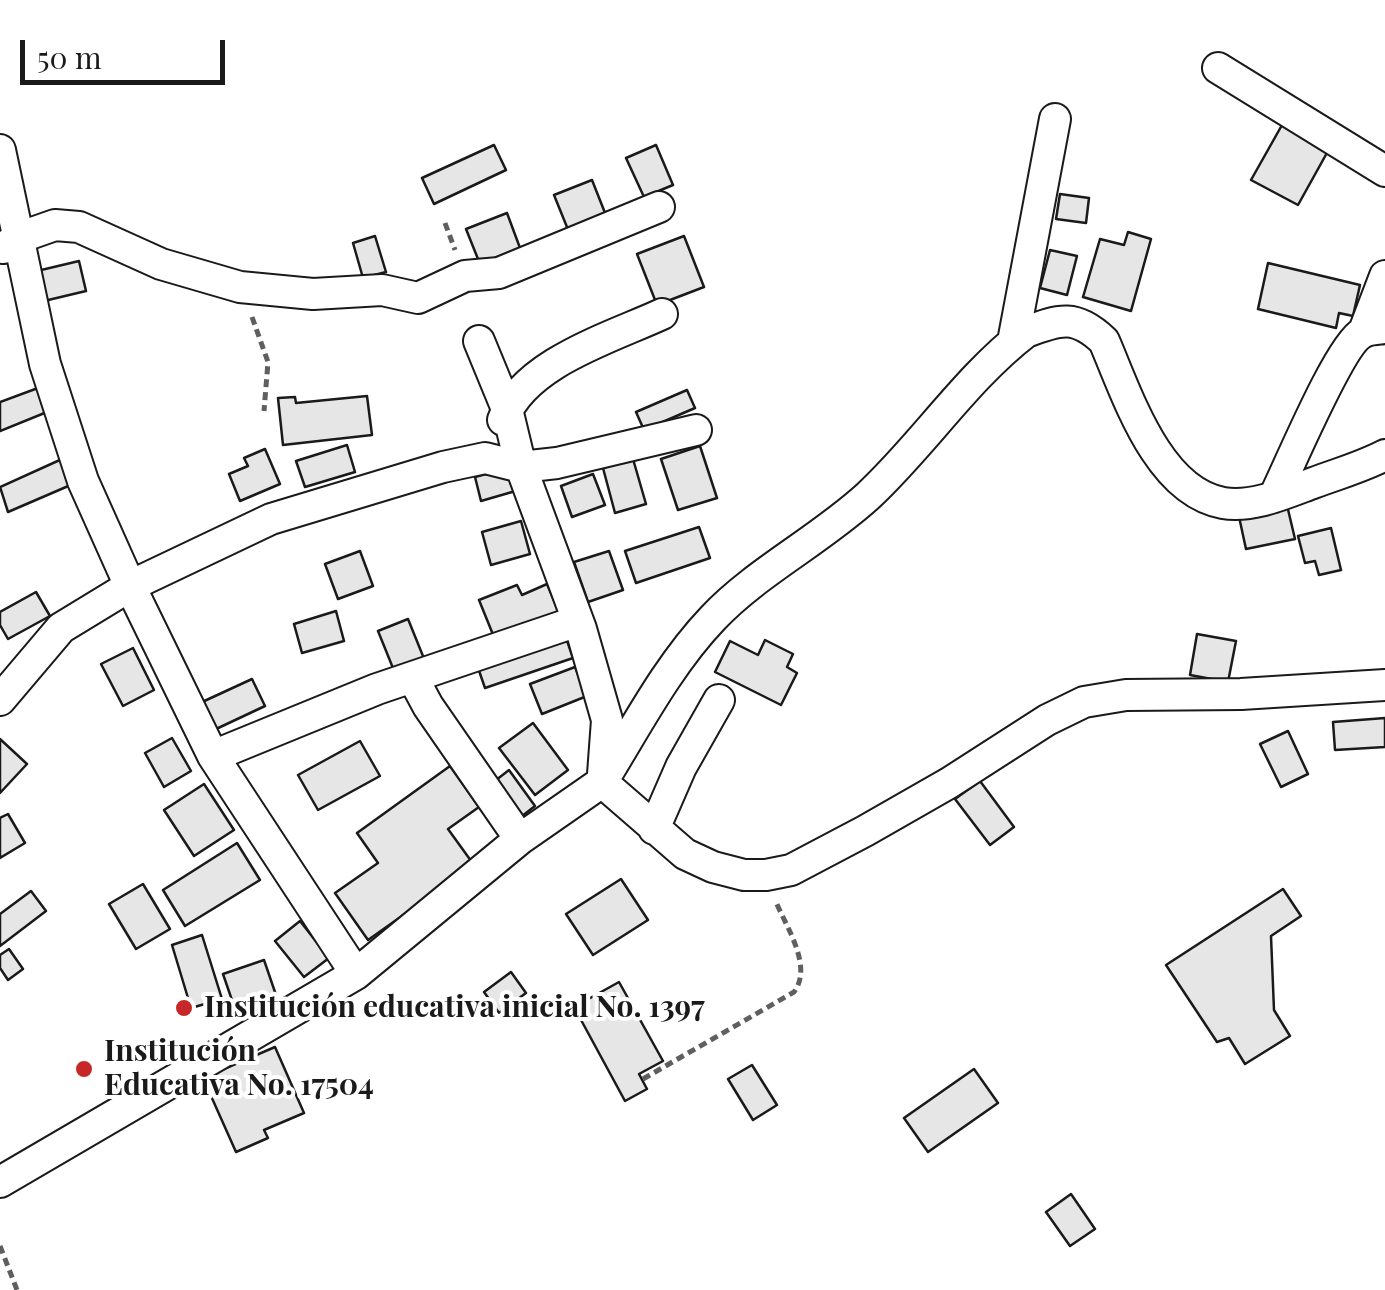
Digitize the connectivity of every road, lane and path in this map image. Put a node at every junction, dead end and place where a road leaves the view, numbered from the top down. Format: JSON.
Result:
{"nodes":[{"id":1,"x":1218,"y":68,"type":"dead end"},
{"id":2,"x":1055,"y":119,"type":"dead end"},
{"id":3,"x":0,"y":150,"type":"edge"},
{"id":4,"x":1385,"y":170,"type":"edge"},
{"id":5,"x":659,"y":207,"type":"dead end"},
{"id":6,"x":9,"y":244,"type":"edge"},
{"id":7,"x":1385,"y":276,"type":"edge"},
{"id":8,"x":240,"y":287,"type":"junction"},
{"id":9,"x":662,"y":314,"type":"dead end"},
{"id":10,"x":1374,"y":330,"type":"edge"},
{"id":11,"x":480,"y":342,"type":"dead end"},
{"id":12,"x":1013,"y":342,"type":"junction"},
{"id":13,"x":507,"y":408,"type":"junction"},
{"id":14,"x":264,"y":411,"type":"dead end"},
{"id":15,"x":696,"y":430,"type":"dead end"},
{"id":16,"x":1385,"y":456,"type":"edge"},
{"id":17,"x":484,"y":458,"type":"junction"},
{"id":18,"x":521,"y":466,"type":"junction"},
{"id":19,"x":1274,"y":497,"type":"junction"},
{"id":20,"x":130,"y":586,"type":"junction"},
{"id":21,"x":578,"y":621,"type":"junction"},
{"id":22,"x":413,"y":678,"type":"junction"},
{"id":23,"x":1385,"y":685,"type":"edge"},
{"id":24,"x":0,"y":700,"type":"edge"},
{"id":25,"x":719,"y":700,"type":"dead end"},
{"id":26,"x":213,"y":756,"type":"junction"},
{"id":27,"x":602,"y":782,"type":"junction"},
{"id":28,"x":654,"y":829,"type":"junction"},
{"id":29,"x":520,"y":839,"type":"junction"},
{"id":30,"x":766,"y":875,"type":"junction"},
{"id":31,"x":356,"y":974,"type":"junction"},
{"id":32,"x":643,"y":1079,"type":"dead end"},
{"id":33,"x":0,"y":1182,"type":"edge"},
{"id":34,"x":0,"y":1246,"type":"edge"},
{"id":35,"x":17,"y":1290,"type":"edge"}],
"edges":[{"from":1,"to":4,"type":"street"},
{"from":2,"to":12,"type":"street"},
{"from":3,"to":6,"type":"street"},
{"from":5,"to":8,"type":"street"},
{"from":6,"to":8,"type":"street"},
{"from":6,"to":20,"type":"street"},
{"from":7,"to":10,"type":"street"},
{"from":8,"to":14,"type":"path"},
{"from":9,"to":13,"type":"street"},
{"from":10,"to":19,"type":"street"},
{"from":11,"to":13,"type":"street"},
{"from":12,"to":19,"type":"street"},
{"from":12,"to":27,"type":"street"},
{"from":13,"to":17,"type":"street"},
{"from":13,"to":18,"type":"street"},
{"from":15,"to":18,"type":"street"},
{"from":16,"to":19,"type":"street"},
{"from":17,"to":18,"type":"street"},
{"from":17,"to":20,"type":"street"},
{"from":18,"to":21,"type":"street"},
{"from":20,"to":24,"type":"street"},
{"from":20,"to":26,"type":"street"},
{"from":21,"to":22,"type":"street"},
{"from":21,"to":27,"type":"street"},
{"from":22,"to":26,"type":"street"},
{"from":22,"to":29,"type":"street"},
{"from":23,"to":30,"type":"street"},
{"from":25,"to":28,"type":"street"},
{"from":26,"to":31,"type":"street"},
{"from":27,"to":28,"type":"street"},
{"from":27,"to":29,"type":"street"},
{"from":28,"to":30,"type":"street"},
{"from":29,"to":31,"type":"street"},
{"from":30,"to":32,"type":"path"},
{"from":31,"to":33,"type":"street"},
{"from":34,"to":35,"type":"path"}]}
